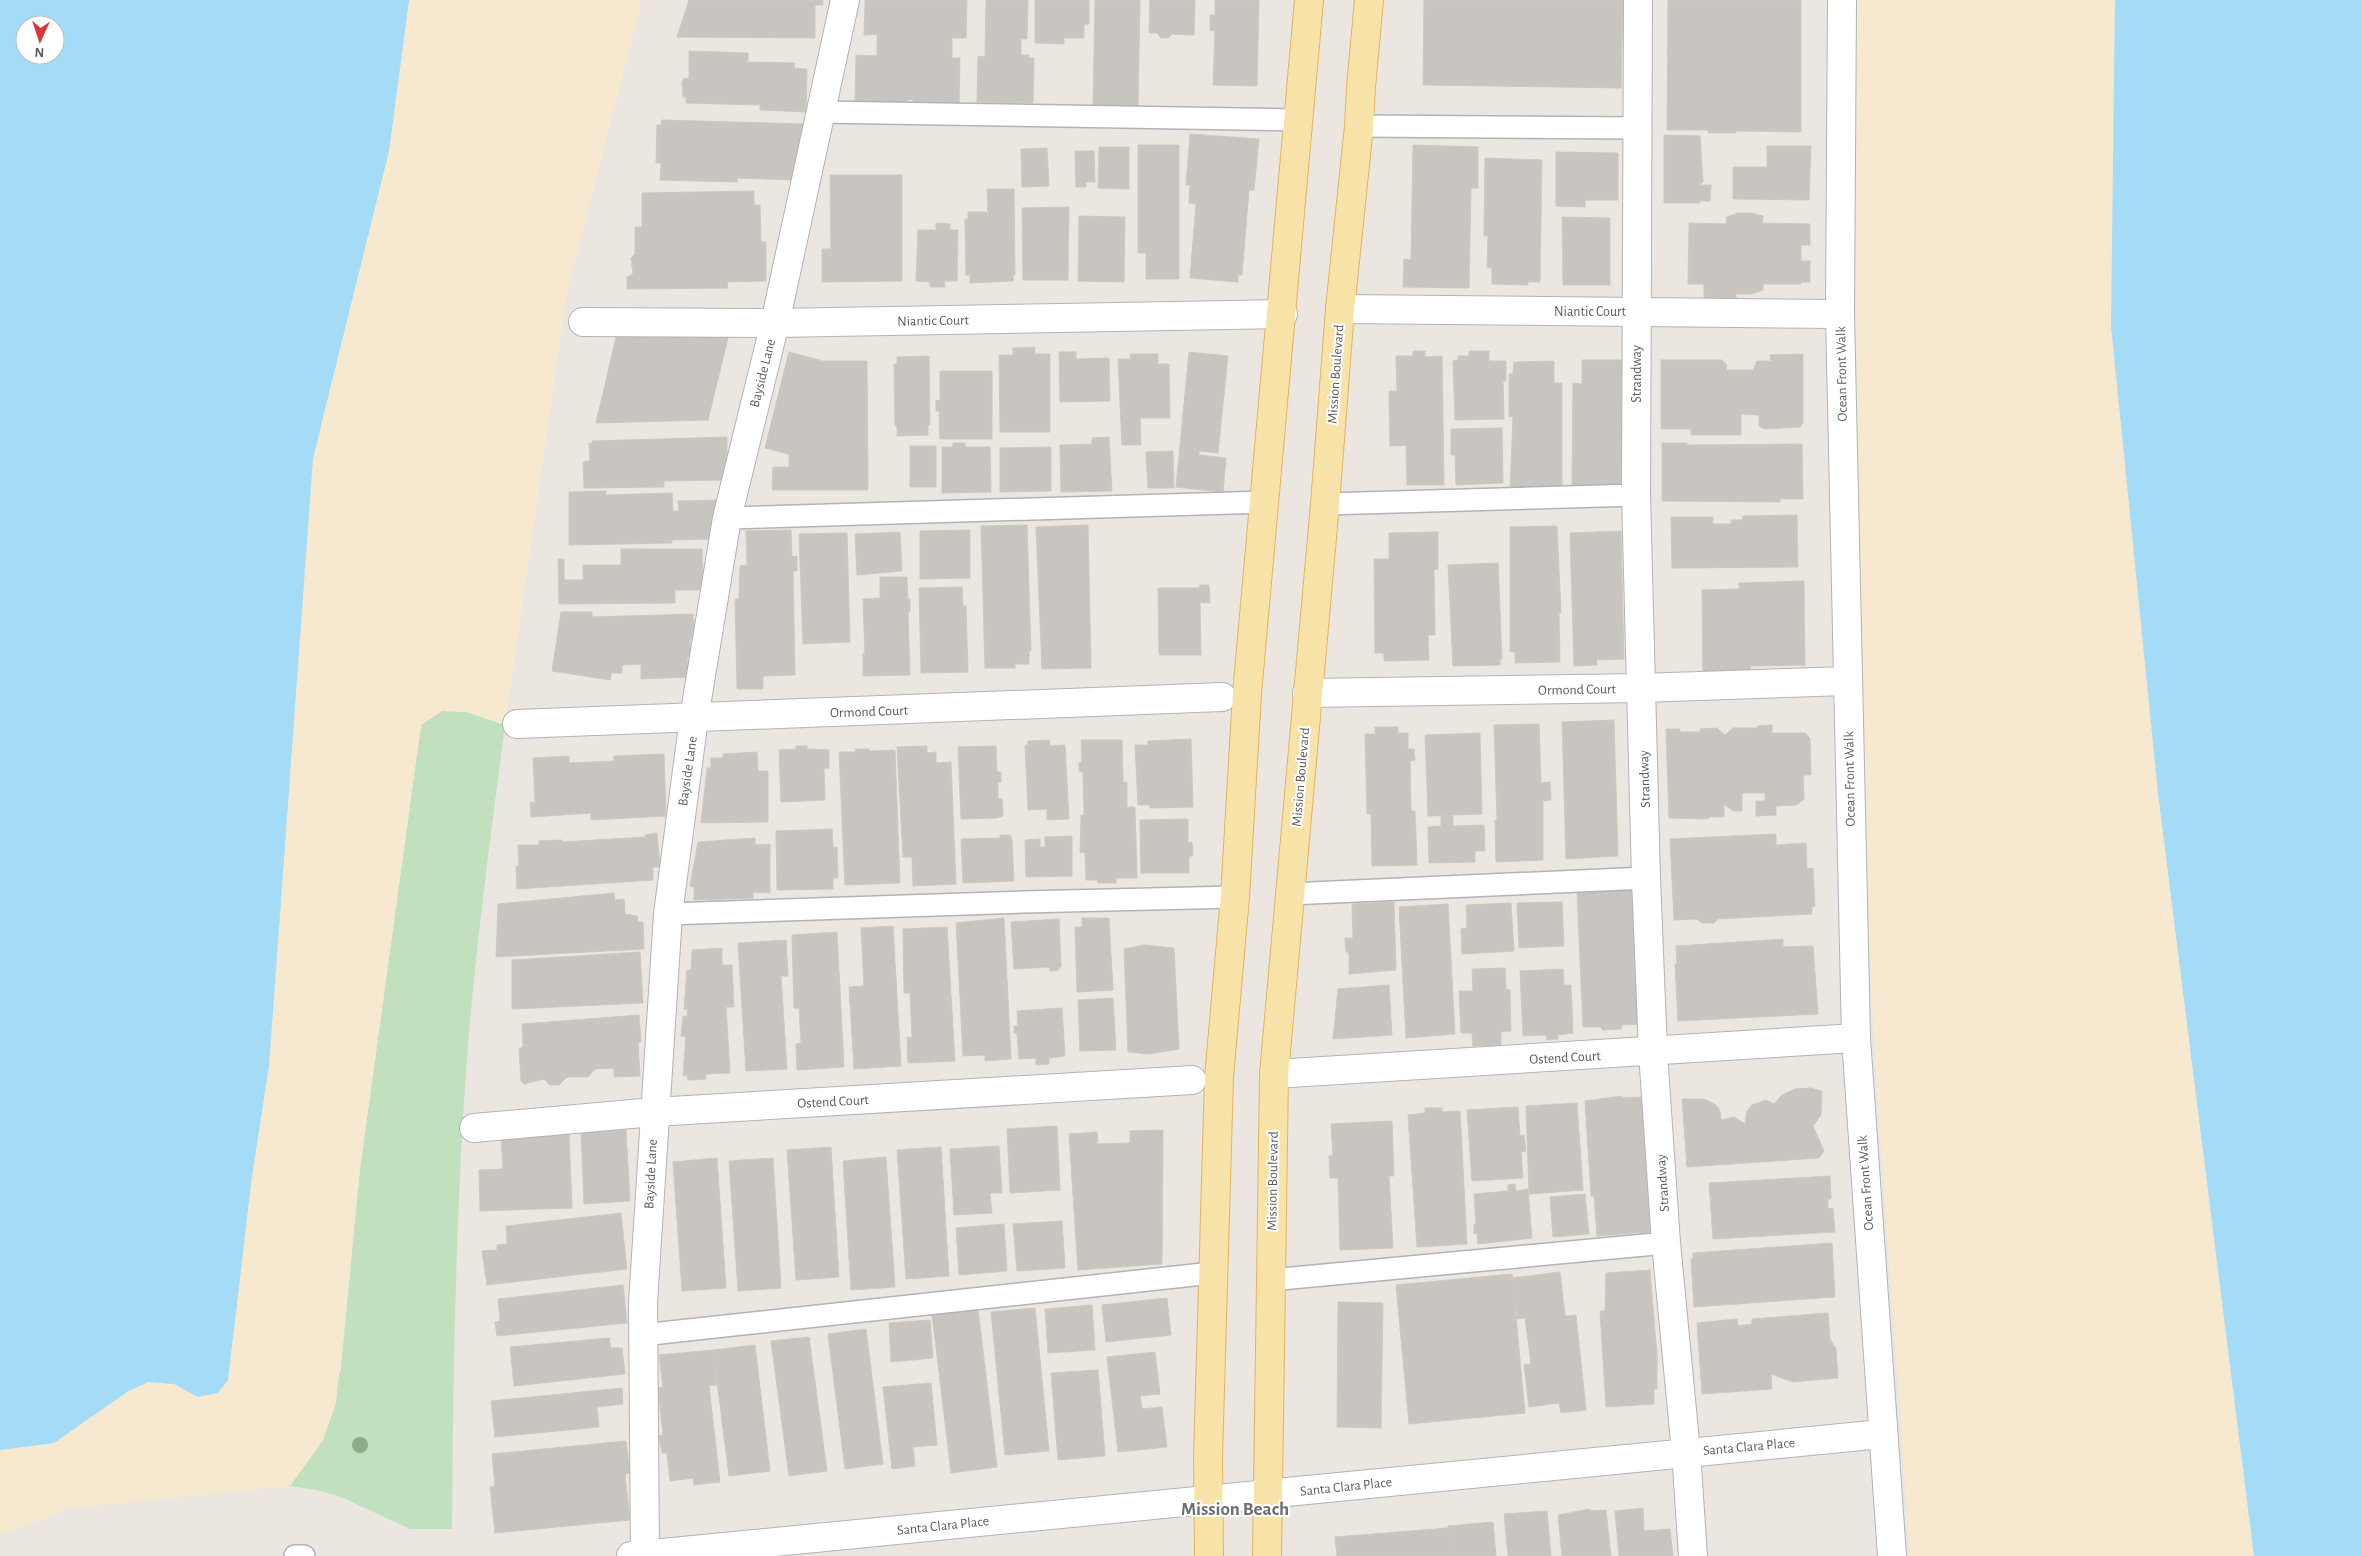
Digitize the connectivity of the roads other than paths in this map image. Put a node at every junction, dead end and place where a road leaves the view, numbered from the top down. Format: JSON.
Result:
{"nodes":[{"id":1,"x":845,"y":0,"type":"edge"},
{"id":2,"x":1309,"y":0,"type":"edge"},
{"id":3,"x":1370,"y":0,"type":"edge"},
{"id":4,"x":1638,"y":0,"type":"edge"},
{"id":5,"x":1842,"y":0,"type":"edge"},
{"id":6,"x":821,"y":112,"type":"junction"},
{"id":7,"x":1298,"y":120,"type":"junction"},
{"id":8,"x":1359,"y":126,"type":"junction"},
{"id":9,"x":1638,"y":128,"type":"junction"},
{"id":10,"x":1340,"y":308,"type":"junction"},
{"id":11,"x":1636,"y":311,"type":"junction"},
{"id":12,"x":1282,"y":314,"type":"junction"},
{"id":13,"x":1840,"y":314,"type":"junction"},
{"id":14,"x":584,"y":322,"type":"dead end"},
{"id":15,"x":775,"y":323,"type":"junction"},
{"id":16,"x":1636,"y":495,"type":"junction"},
{"id":17,"x":1266,"y":502,"type":"junction"},
{"id":18,"x":1325,"y":504,"type":"junction"},
{"id":19,"x":727,"y":518,"type":"junction"},
{"id":20,"x":1846,"y":680,"type":"junction"},
{"id":21,"x":1641,"y":688,"type":"junction"},
{"id":22,"x":1307,"y":693,"type":"junction"},
{"id":23,"x":1222,"y":698,"type":"dead end"},
{"id":24,"x":694,"y":718,"type":"junction"},
{"id":25,"x":517,"y":724,"type":"dead end"},
{"id":26,"x":1646,"y":878,"type":"junction"},
{"id":27,"x":1289,"y":894,"type":"junction"},
{"id":28,"x":1235,"y":897,"type":"junction"},
{"id":29,"x":668,"y":914,"type":"junction"},
{"id":30,"x":1856,"y":1038,"type":"junction"},
{"id":31,"x":1653,"y":1052,"type":"junction"},
{"id":32,"x":1274,"y":1074,"type":"junction"},
{"id":33,"x":1192,"y":1080,"type":"dead end"},
{"id":34,"x":654,"y":1112,"type":"junction"},
{"id":35,"x":474,"y":1128,"type":"dead end"},
{"id":36,"x":1666,"y":1243,"type":"junction"},
{"id":37,"x":1212,"y":1274,"type":"junction"},
{"id":38,"x":1270,"y":1280,"type":"junction"},
{"id":39,"x":642,"y":1335,"type":"junction"},
{"id":40,"x":1882,"y":1434,"type":"junction"},
{"id":41,"x":1686,"y":1452,"type":"junction"},
{"id":42,"x":1267,"y":1494,"type":"junction"},
{"id":43,"x":1208,"y":1499,"type":"junction"},
{"id":44,"x":295,"y":1556,"type":"edge"},
{"id":45,"x":304,"y":1556,"type":"edge"},
{"id":46,"x":640,"y":1556,"type":"edge"},
{"id":47,"x":1209,"y":1556,"type":"edge"},
{"id":48,"x":1267,"y":1556,"type":"edge"},
{"id":49,"x":1693,"y":1556,"type":"edge"},
{"id":50,"x":1892,"y":1556,"type":"edge"}],
"edges":[{"from":1,"to":6,"type":"street","name":"Bayside Lane"},
{"from":2,"to":7,"type":"main road"},
{"from":3,"to":8,"type":"main road","name":"Mission Boulevard"},
{"from":4,"to":9,"type":"street","name":"Strandway"},
{"from":5,"to":13,"type":"street","name":"Ocean Front Walk"},
{"from":6,"to":7,"type":"lane"},
{"from":6,"to":15,"type":"street","name":"Bayside Lane"},
{"from":7,"to":12,"type":"main road"},
{"from":8,"to":9,"type":"lane"},
{"from":8,"to":10,"type":"main road","name":"Mission Boulevard"},
{"from":9,"to":11,"type":"street","name":"Strandway"},
{"from":10,"to":11,"type":"street","name":"Niantic Court"},
{"from":10,"to":18,"type":"main road","name":"Mission Boulevard"},
{"from":11,"to":13,"type":"street","name":"Niantic Court"},
{"from":11,"to":16,"type":"street","name":"Strandway"},
{"from":12,"to":15,"type":"street","name":"Niantic Court"},
{"from":12,"to":17,"type":"main road"},
{"from":13,"to":20,"type":"street","name":"Ocean Front Walk"},
{"from":14,"to":15,"type":"street","name":"Niantic Court"},
{"from":15,"to":19,"type":"street","name":"Bayside Lane"},
{"from":16,"to":18,"type":"lane"},
{"from":16,"to":21,"type":"street","name":"Strandway"},
{"from":17,"to":19,"type":"lane"},
{"from":17,"to":28,"type":"main road"},
{"from":18,"to":22,"type":"main road","name":"Mission Boulevard"},
{"from":19,"to":24,"type":"street","name":"Bayside Lane"},
{"from":20,"to":21,"type":"street","name":"Ormond Court"},
{"from":20,"to":30,"type":"street","name":"Ocean Front Walk"},
{"from":21,"to":22,"type":"street","name":"Ormond Court"},
{"from":21,"to":26,"type":"street","name":"Strandway"},
{"from":22,"to":27,"type":"main road","name":"Mission Boulevard"},
{"from":23,"to":24,"type":"street","name":"Ormond Court"},
{"from":24,"to":25,"type":"street","name":"Ormond Court"},
{"from":24,"to":29,"type":"street","name":"Bayside Lane"},
{"from":26,"to":27,"type":"lane"},
{"from":26,"to":31,"type":"street","name":"Strandway"},
{"from":27,"to":32,"type":"main road","name":"Mission Boulevard"},
{"from":28,"to":29,"type":"lane"},
{"from":28,"to":37,"type":"main road"},
{"from":29,"to":34,"type":"street","name":"Bayside Lane"},
{"from":30,"to":31,"type":"street","name":"Ostend Court"},
{"from":30,"to":40,"type":"street","name":"Ocean Front Walk"},
{"from":31,"to":32,"type":"street","name":"Ostend Court"},
{"from":31,"to":36,"type":"street","name":"Strandway"},
{"from":32,"to":38,"type":"main road","name":"Mission Boulevard"},
{"from":33,"to":34,"type":"street","name":"Ostend Court"},
{"from":34,"to":35,"type":"street","name":"Ostend Court"},
{"from":34,"to":39,"type":"street","name":"Bayside Lane"},
{"from":36,"to":38,"type":"lane"},
{"from":36,"to":41,"type":"street","name":"Strandway"},
{"from":37,"to":39,"type":"lane"},
{"from":37,"to":43,"type":"main road"},
{"from":38,"to":42,"type":"main road","name":"Mission Boulevard"},
{"from":39,"to":46,"type":"street","name":"Bayside Lane"},
{"from":40,"to":41,"type":"street","name":"Santa Clara Place"},
{"from":40,"to":50,"type":"street","name":"Ocean Front Walk"},
{"from":41,"to":42,"type":"street","name":"Santa Clara Place"},
{"from":41,"to":49,"type":"street","name":"Strandway"},
{"from":42,"to":43,"type":"street","name":"Santa Clara Place"},
{"from":42,"to":48,"type":"main road","name":"Mission Boulevard"},
{"from":43,"to":46,"type":"street","name":"Santa Clara Place"},
{"from":43,"to":47,"type":"main road"},
{"from":44,"to":45,"type":"lane"}]}
